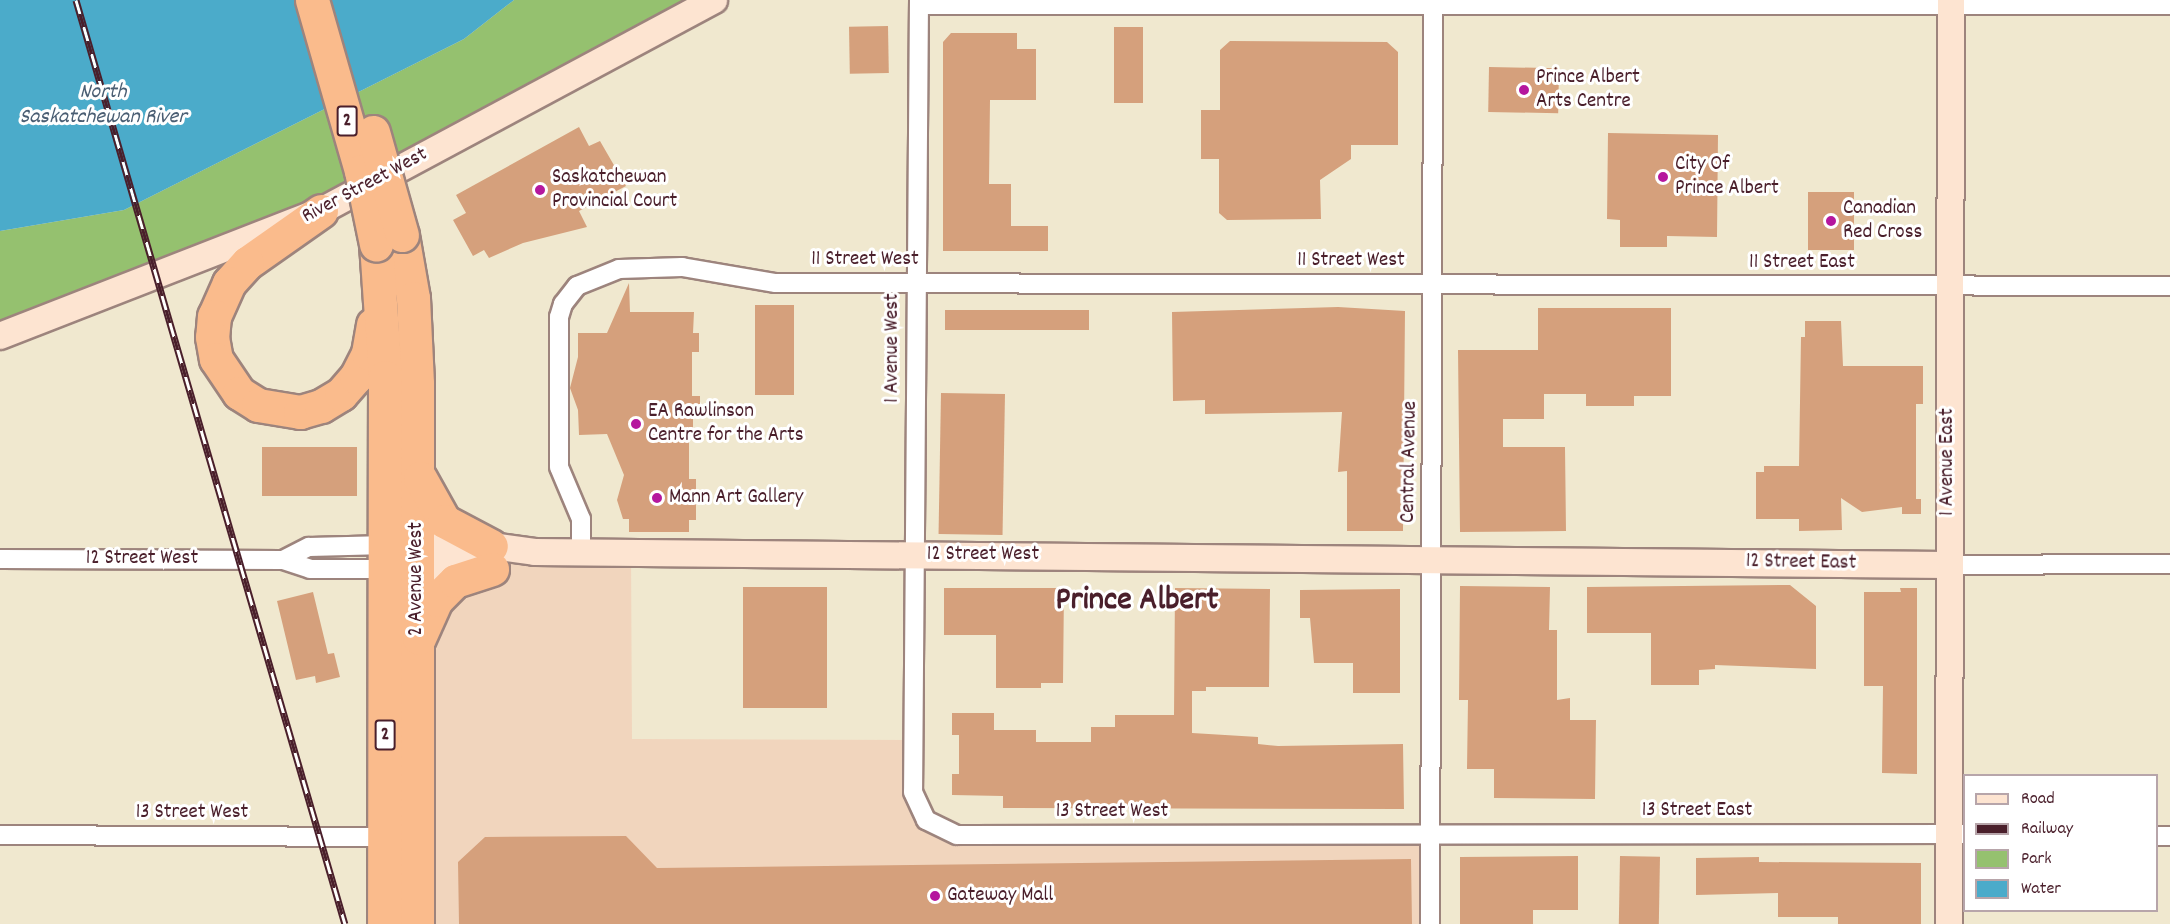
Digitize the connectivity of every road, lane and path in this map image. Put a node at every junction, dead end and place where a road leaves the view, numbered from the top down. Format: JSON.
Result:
{"nodes":[{"id":1,"x":312,"y":0,"type":"edge"},
{"id":2,"x":335,"y":0,"type":"edge"},
{"id":3,"x":714,"y":0,"type":"edge"},
{"id":4,"x":1433,"y":1,"type":"edge"},
{"id":5,"x":919,"y":2,"type":"edge"},
{"id":6,"x":1951,"y":2,"type":"edge"},
{"id":7,"x":2170,"y":5,"type":"edge"},
{"id":8,"x":321,"y":211,"type":"junction"},
{"id":9,"x":389,"y":239,"type":"junction"},
{"id":10,"x":916,"y":282,"type":"junction"},
{"id":11,"x":1435,"y":284,"type":"junction"},
{"id":12,"x":1948,"y":285,"type":"junction"},
{"id":13,"x":2170,"y":286,"type":"edge"},
{"id":14,"x":0,"y":336,"type":"edge"},
{"id":15,"x":418,"y":473,"type":"junction"},
{"id":16,"x":581,"y":552,"type":"junction"},
{"id":17,"x":914,"y":555,"type":"junction"},
{"id":18,"x":402,"y":557,"type":"junction"},
{"id":19,"x":492,"y":557,"type":"junction"},
{"id":20,"x":0,"y":559,"type":"edge"},
{"id":21,"x":1431,"y":559,"type":"junction"},
{"id":22,"x":2170,"y":564,"type":"edge"},
{"id":23,"x":1948,"y":565,"type":"junction"},
{"id":24,"x":416,"y":645,"type":"junction"},
{"id":25,"x":913,"y":696,"type":"joint"},
{"id":26,"x":0,"y":834,"type":"edge"},
{"id":27,"x":1430,"y":834,"type":"junction"},
{"id":28,"x":1957,"y":834,"type":"edge"},
{"id":29,"x":385,"y":837,"type":"junction"},
{"id":30,"x":384,"y":924,"type":"edge"},
{"id":31,"x":417,"y":924,"type":"edge"},
{"id":32,"x":1430,"y":924,"type":"edge"},
{"id":33,"x":1949,"y":924,"type":"edge"}],
"edges":[{"from":1,"to":9,"type":"highway","number":"2","bridge":true},
{"from":2,"to":9,"type":"highway","number":"2","bridge":true},
{"from":3,"to":8,"type":"street","name":"River Street West"},
{"from":4,"to":5,"type":"street"},
{"from":4,"to":6,"type":"street"},
{"from":4,"to":11,"type":"street","name":"Central Avenue"},
{"from":5,"to":10,"type":"street","name":"1 Avenue West"},
{"from":6,"to":7,"type":"street"},
{"from":6,"to":12,"type":"street","name":"1 Avenue East"},
{"from":8,"to":9,"type":"highway"},
{"from":8,"to":14,"type":"street","name":"River Street West"},
{"from":9,"to":15,"type":"highway","name":"2 Avenue West","number":"2"},
{"from":9,"to":18,"type":"highway","name":"2 Avenue West","number":"2"},
{"from":10,"to":11,"type":"street","name":"11 Street West"},
{"from":10,"to":16,"type":"street","name":"11 Street West"},
{"from":10,"to":17,"type":"street","name":"1 Avenue West"},
{"from":11,"to":12,"type":"street","name":"11 Street East"},
{"from":11,"to":21,"type":"street","name":"Central Avenue"},
{"from":12,"to":13,"type":"street","name":"11 Street East"},
{"from":12,"to":23,"type":"street","name":"1 Avenue East"},
{"from":15,"to":18,"type":"highway","name":"2 Avenue West","number":"2"},
{"from":15,"to":19,"type":"highway"},
{"from":16,"to":17,"type":"street","name":"12 Street West"},
{"from":16,"to":19,"type":"street","name":"12 Street West"},
{"from":17,"to":21,"type":"street","name":"12 Street West"},
{"from":17,"to":25,"type":"street","name":"1 Avenue West"},
{"from":18,"to":19,"type":"street","name":"12 Street West"},
{"from":18,"to":20,"type":"street","name":"12 Street West"},
{"from":18,"to":24,"type":"highway","name":"2 Avenue West","number":"2"},
{"from":18,"to":29,"type":"highway","name":"2 Avenue West","number":"2"},
{"from":19,"to":24,"type":"highway"},
{"from":21,"to":23,"type":"street","name":"12 Street East"},
{"from":21,"to":27,"type":"street","name":"Central Avenue"},
{"from":22,"to":23,"type":"street","name":"12 Street East"},
{"from":23,"to":28,"type":"street","name":"1 Avenue East"},
{"from":24,"to":31,"type":"highway","name":"2 Avenue West","number":"2"},
{"from":25,"to":27,"type":"street","name":"13 Street West"},
{"from":26,"to":29,"type":"street","name":"13 Street West"},
{"from":27,"to":28,"type":"street","name":"13 Street East"},
{"from":27,"to":32,"type":"street","name":"Central Avenue"},
{"from":28,"to":33,"type":"street","name":"1 Avenue East"},
{"from":29,"to":30,"type":"highway","name":"2 Avenue West","number":"2"}]}
